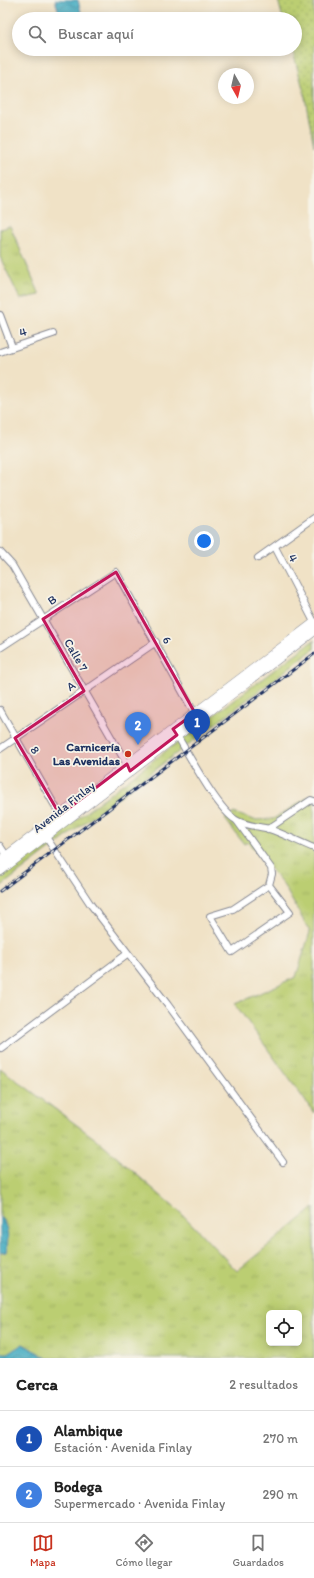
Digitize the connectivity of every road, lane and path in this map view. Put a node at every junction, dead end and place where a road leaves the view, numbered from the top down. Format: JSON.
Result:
{"nodes":[{"id":1,"x":0,"y":315,"type":"edge"},
{"id":2,"x":53,"y":334,"type":"dead end"},
{"id":3,"x":12,"y":347,"type":"junction"},
{"id":4,"x":0,"y":352,"type":"edge"},
{"id":5,"x":314,"y":518,"type":"edge"},
{"id":6,"x":275,"y":547,"type":"junction"},
{"id":7,"x":0,"y":552,"type":"edge"},
{"id":8,"x":258,"y":558,"type":"dead end"},
{"id":9,"x":116,"y":572,"type":"joint"},
{"id":10,"x":43,"y":619,"type":"junction"},
{"id":11,"x":314,"y":622,"type":"edge"},
{"id":12,"x":314,"y":631,"type":"edge"},
{"id":13,"x":156,"y":642,"type":"junction"},
{"id":14,"x":0,"y":648,"type":"edge"},
{"id":15,"x":84,"y":691,"type":"junction"},
{"id":16,"x":0,"y":710,"type":"edge"},
{"id":17,"x":196,"y":716,"type":"junction"},
{"id":18,"x":175,"y":732,"type":"junction"},
{"id":19,"x":15,"y":738,"type":"junction"},
{"id":20,"x":0,"y":749,"type":"edge"},
{"id":21,"x":128,"y":768,"type":"junction"},
{"id":22,"x":314,"y":801,"type":"edge"},
{"id":23,"x":62,"y":818,"type":"junction"},
{"id":24,"x":237,"y":821,"type":"junction"},
{"id":25,"x":268,"y":829,"type":"junction"},
{"id":26,"x":43,"y":833,"type":"junction"},
{"id":27,"x":0,"y":846,"type":"edge"},
{"id":28,"x":314,"y":848,"type":"edge"},
{"id":29,"x":6,"y":860,"type":"edge"},
{"id":30,"x":0,"y":871,"type":"edge"},
{"id":31,"x":269,"y":884,"type":"junction"},
{"id":32,"x":127,"y":954,"type":"junction"},
{"id":33,"x":1,"y":1048,"type":"dead end"},
{"id":34,"x":283,"y":1162,"type":"dead end"}],
"edges":[{"from":1,"to":3,"type":"street"},
{"from":2,"to":3,"type":"street","name":"4"},
{"from":3,"to":4,"type":"street","name":"4"},
{"from":5,"to":6,"type":"street"},
{"from":6,"to":8,"type":"street"},
{"from":6,"to":11,"type":"street","name":"4"},
{"from":7,"to":10,"type":"street","name":"Calle 7"},
{"from":9,"to":10,"type":"street","name":"B"},
{"from":9,"to":13,"type":"street","name":"6"},
{"from":10,"to":14,"type":"street","name":"B"},
{"from":10,"to":15,"type":"street","name":"Calle 7"},
{"from":11,"to":17,"type":"highway","name":"Avenida Finlay"},
{"from":12,"to":17,"type":"highway","name":"Avenida Finlay"},
{"from":13,"to":15,"type":"street","name":"A"},
{"from":13,"to":17,"type":"street","name":"6"},
{"from":15,"to":19,"type":"street","name":"A"},
{"from":15,"to":21,"type":"street","name":"Calle 7"},
{"from":16,"to":19,"type":"street","name":"8"},
{"from":17,"to":18,"type":"highway","name":"Avenida Finlay"},
{"from":18,"to":21,"type":"highway","name":"Avenida Finlay"},
{"from":18,"to":24,"type":"street"},
{"from":19,"to":20,"type":"street","name":"A"},
{"from":19,"to":23,"type":"street","name":"8"},
{"from":21,"to":23,"type":"highway","name":"Avenida Finlay"},
{"from":22,"to":25,"type":"street"},
{"from":23,"to":26,"type":"highway","name":"Avenida Finlay"},
{"from":24,"to":25,"type":"street"},
{"from":24,"to":31,"type":"street"},
{"from":25,"to":28,"type":"street"},
{"from":26,"to":29,"type":"highway","name":"Avenida Finlay"},
{"from":26,"to":32,"type":"street"},
{"from":27,"to":29,"type":"street"},
{"from":29,"to":30,"type":"highway","name":"Avenida Finlay"},
{"from":31,"to":31,"type":"street"},
{"from":32,"to":33,"type":"street"},
{"from":32,"to":34,"type":"street"}]}
